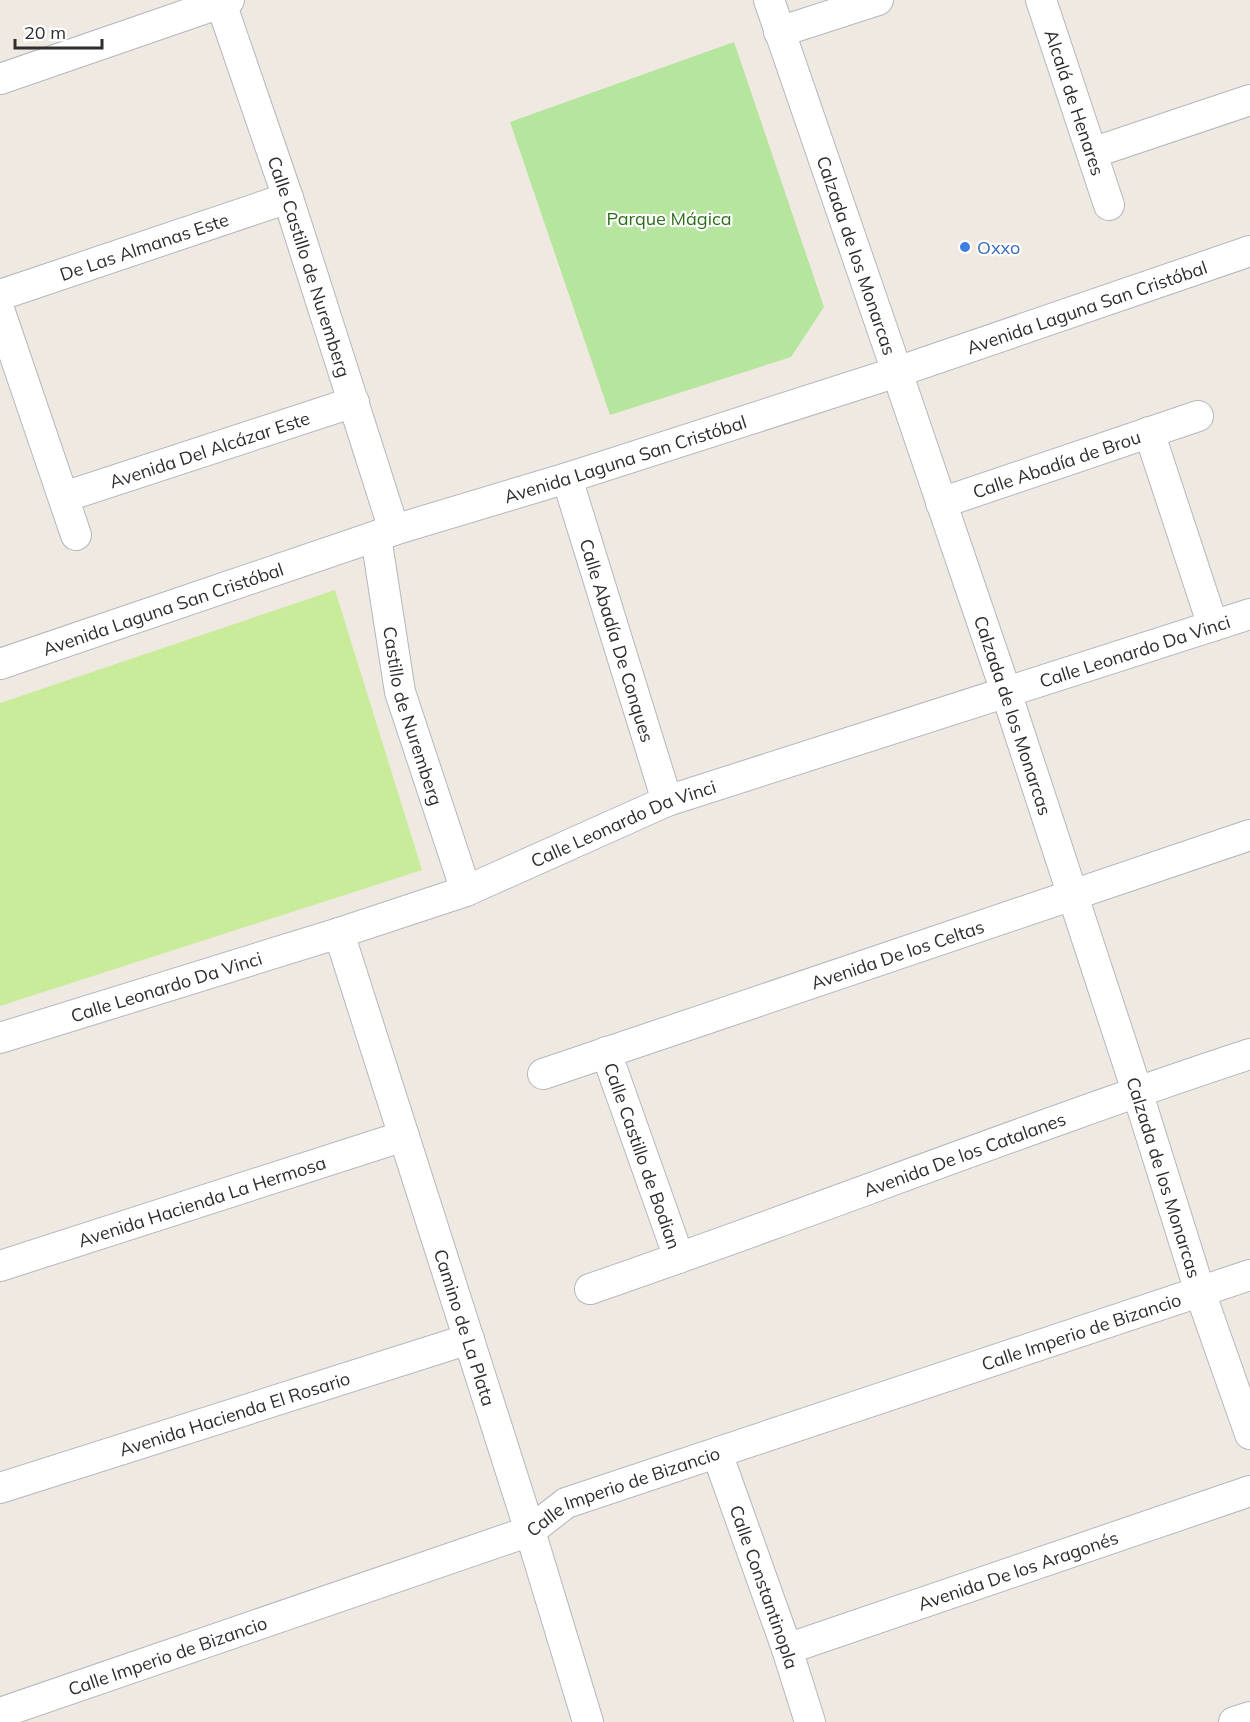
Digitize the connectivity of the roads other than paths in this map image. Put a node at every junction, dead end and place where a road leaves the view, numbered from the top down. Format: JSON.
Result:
{"nodes":[{"id":1,"x":769,"y":0,"type":"edge"},
{"id":2,"x":878,"y":0,"type":"edge"},
{"id":3,"x":1041,"y":0,"type":"edge"},
{"id":4,"x":225,"y":1,"type":"edge"},
{"id":5,"x":779,"y":32,"type":"junction"},
{"id":6,"x":0,"y":79,"type":"edge"},
{"id":7,"x":1250,"y":100,"type":"edge"},
{"id":8,"x":1092,"y":153,"type":"junction"},
{"id":9,"x":288,"y":198,"type":"junction"},
{"id":10,"x":1109,"y":205,"type":"dead end"},
{"id":11,"x":1250,"y":251,"type":"edge"},
{"id":12,"x":0,"y":295,"type":"edge"},
{"id":13,"x":0,"y":312,"type":"edge"},
{"id":14,"x":897,"y":372,"type":"junction"},
{"id":15,"x":354,"y":402,"type":"junction"},
{"id":16,"x":1198,"y":416,"type":"dead end"},
{"id":17,"x":1149,"y":432,"type":"junction"},
{"id":18,"x":567,"y":478,"type":"junction"},
{"id":19,"x":64,"y":497,"type":"junction"},
{"id":20,"x":941,"y":503,"type":"junction"},
{"id":21,"x":385,"y":534,"type":"junction"},
{"id":22,"x":76,"y":535,"type":"dead end"},
{"id":23,"x":1250,"y":614,"type":"edge"},
{"id":24,"x":1213,"y":626,"type":"junction"},
{"id":25,"x":0,"y":664,"type":"edge"},
{"id":26,"x":1006,"y":692,"type":"junction"},
{"id":27,"x":668,"y":801,"type":"junction"},
{"id":28,"x":1250,"y":835,"type":"edge"},
{"id":29,"x":466,"y":891,"type":"junction"},
{"id":30,"x":1073,"y":896,"type":"junction"},
{"id":31,"x":339,"y":933,"type":"junction"},
{"id":32,"x":0,"y":1038,"type":"edge"},
{"id":33,"x":606,"y":1052,"type":"junction"},
{"id":34,"x":1250,"y":1054,"type":"edge"},
{"id":35,"x":543,"y":1074,"type":"dead end"},
{"id":36,"x":1137,"y":1091,"type":"junction"},
{"id":37,"x":404,"y":1136,"type":"junction"},
{"id":38,"x":679,"y":1258,"type":"junction"},
{"id":39,"x":0,"y":1266,"type":"edge"},
{"id":40,"x":1250,"y":1275,"type":"edge"},
{"id":41,"x":590,"y":1289,"type":"dead end"},
{"id":42,"x":1200,"y":1292,"type":"junction"},
{"id":43,"x":469,"y":1339,"type":"junction"},
{"id":44,"x":1250,"y":1434,"type":"edge"},
{"id":45,"x":717,"y":1453,"type":"junction"},
{"id":46,"x":0,"y":1488,"type":"edge"},
{"id":47,"x":1250,"y":1491,"type":"edge"},
{"id":48,"x":530,"y":1531,"type":"junction"},
{"id":49,"x":787,"y":1649,"type":"junction"},
{"id":50,"x":0,"y":1713,"type":"edge"},
{"id":51,"x":1250,"y":1717,"type":"edge"},
{"id":52,"x":588,"y":1722,"type":"edge"},
{"id":53,"x":810,"y":1722,"type":"edge"},
{"id":54,"x":1234,"y":1722,"type":"edge"}],
"edges":[{"from":1,"to":5,"type":"street","name":"Calzada de los Monarcas"},
{"from":2,"to":5,"type":"street"},
{"from":3,"to":8,"type":"street","name":"Alcalá de Henares"},
{"from":4,"to":6,"type":"street"},
{"from":4,"to":9,"type":"street","name":"Calle Castillo de Nuremberg"},
{"from":5,"to":14,"type":"street","name":"Calzada de los Monarcas"},
{"from":7,"to":8,"type":"street"},
{"from":8,"to":10,"type":"street","name":"Alcalá de Henares"},
{"from":9,"to":12,"type":"street","name":"De Las Almanas Este"},
{"from":9,"to":15,"type":"street","name":"Calle Castillo de Nuremberg"},
{"from":11,"to":14,"type":"street","name":"Avenida Laguna San Cristóbal"},
{"from":13,"to":19,"type":"street"},
{"from":14,"to":18,"type":"street","name":"Avenida Laguna San Cristóbal"},
{"from":14,"to":20,"type":"street","name":"Calzada de los Monarcas"},
{"from":15,"to":19,"type":"street","name":"Avenida Del Alcázar Este"},
{"from":15,"to":21,"type":"street","name":"Calle Castillo de Nuremberg"},
{"from":16,"to":17,"type":"street"},
{"from":17,"to":20,"type":"street","name":"Calle Abadía de Brou"},
{"from":17,"to":24,"type":"street","name":"Calle Abadía de Brou"},
{"from":18,"to":21,"type":"street","name":"Avenida Laguna San Cristóbal"},
{"from":18,"to":27,"type":"street","name":"Calle Abadía De Conques"},
{"from":19,"to":22,"type":"street"},
{"from":20,"to":26,"type":"street","name":"Calzada de los Monarcas"},
{"from":21,"to":25,"type":"street","name":"Avenida Laguna San Cristóbal"},
{"from":21,"to":29,"type":"street","name":"Castillo de Nuremberg"},
{"from":23,"to":24,"type":"street","name":"Calle Leonardo Da Vinci"},
{"from":24,"to":26,"type":"street","name":"Calle Leonardo Da Vinci"},
{"from":26,"to":27,"type":"street","name":"Calle Leonardo Da Vinci"},
{"from":26,"to":30,"type":"street","name":"Calzada de los Monarcas"},
{"from":27,"to":29,"type":"street","name":"Calle Leonardo Da Vinci"},
{"from":28,"to":30,"type":"street","name":"Avenida De los Celtas"},
{"from":29,"to":31,"type":"street","name":"Calle Leonardo Da Vinci"},
{"from":30,"to":33,"type":"street","name":"Avenida De los Celtas"},
{"from":30,"to":36,"type":"street","name":"Calzada de los Monarcas"},
{"from":31,"to":32,"type":"street","name":"Calle Leonardo Da Vinci"},
{"from":31,"to":37,"type":"street","name":"Camino de La Plata"},
{"from":33,"to":35,"type":"street","name":"Avenida De los Celtas"},
{"from":33,"to":38,"type":"street","name":"Calle Castillo de Bodian"},
{"from":34,"to":36,"type":"street","name":"Avenida De los Catalanes"},
{"from":36,"to":38,"type":"street","name":"Avenida De los Catalanes"},
{"from":36,"to":42,"type":"street","name":"Calzada de los Monarcas"},
{"from":37,"to":39,"type":"street","name":"Avenida Hacienda La Hermosa"},
{"from":37,"to":43,"type":"street","name":"Camino de La Plata"},
{"from":38,"to":41,"type":"street","name":"Avenida De los Catalanes"},
{"from":40,"to":42,"type":"street","name":"Calle Imperio de Bizancio"},
{"from":42,"to":44,"type":"street","name":"Calzada de los Monarcas"},
{"from":42,"to":45,"type":"street","name":"Calle Imperio de Bizancio"},
{"from":43,"to":46,"type":"street","name":"Avenida Hacienda El Rosario"},
{"from":43,"to":48,"type":"street","name":"Camino de La Plata"},
{"from":45,"to":48,"type":"street","name":"Calle Imperio de Bizancio"},
{"from":45,"to":49,"type":"street","name":"Calle Constantinopla"},
{"from":47,"to":49,"type":"street","name":"Avenida De los Aragonés"},
{"from":48,"to":50,"type":"street","name":"Calle Imperio de Bizancio"},
{"from":48,"to":52,"type":"street","name":"Camino de La Plata"},
{"from":49,"to":53,"type":"street","name":"Calle Constantinopla"},
{"from":51,"to":54,"type":"street"}]}
